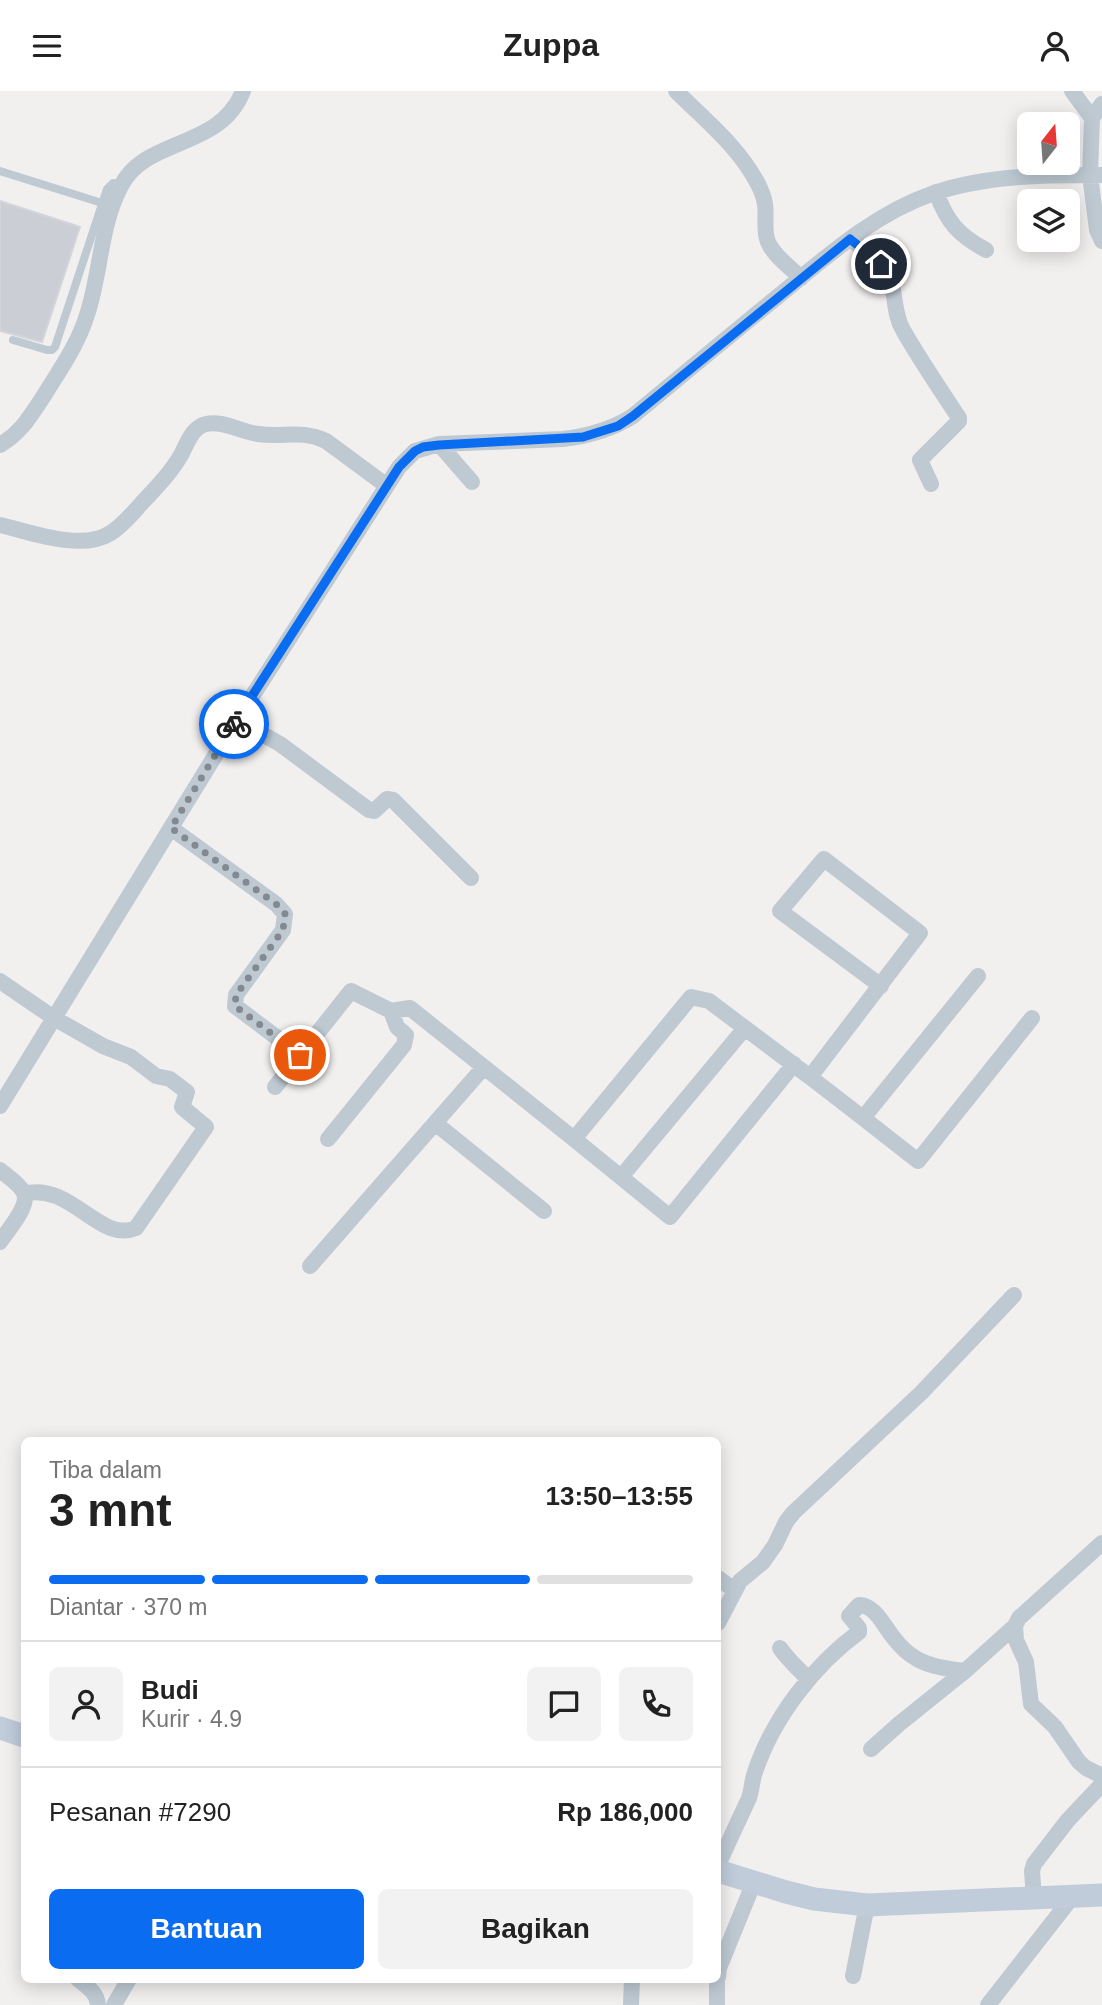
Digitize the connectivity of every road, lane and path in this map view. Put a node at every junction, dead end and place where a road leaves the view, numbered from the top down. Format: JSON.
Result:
{"nodes":[{"id":1,"x":243,"y":91,"type":"edge"},
{"id":2,"x":676,"y":91,"type":"edge"},
{"id":3,"x":1072,"y":91,"type":"edge"},
{"id":4,"x":1102,"y":104,"type":"edge"},
{"id":5,"x":1092,"y":118,"type":"junction"},
{"id":6,"x":0,"y":171,"type":"edge"},
{"id":7,"x":1096,"y":175,"type":"edge"},
{"id":8,"x":121,"y":185,"type":"junction"},
{"id":9,"x":936,"y":192,"type":"junction"},
{"id":10,"x":103,"y":203,"type":"junction"},
{"id":11,"x":850,"y":239,"type":"junction"},
{"id":12,"x":1102,"y":241,"type":"edge"},
{"id":13,"x":986,"y":250,"type":"dead end"},
{"id":14,"x":801,"y":278,"type":"junction"},
{"id":15,"x":13,"y":340,"type":"dead end"},
{"id":16,"x":439,"y":445,"type":"junction"},
{"id":17,"x":0,"y":446,"type":"edge"},
{"id":18,"x":472,"y":482,"type":"dead end"},
{"id":19,"x":931,"y":484,"type":"dead end"},
{"id":20,"x":387,"y":487,"type":"junction"},
{"id":21,"x":0,"y":525,"type":"edge"},
{"id":22,"x":237,"y":720,"type":"junction"},
{"id":23,"x":171,"y":828,"type":"junction"},
{"id":24,"x":471,"y":878,"type":"dead end"},
{"id":25,"x":978,"y":976,"type":"dead end"},
{"id":26,"x":0,"y":981,"type":"edge"},
{"id":27,"x":881,"y":986,"type":"junction"},
{"id":28,"x":391,"y":1011,"type":"junction"},
{"id":29,"x":54,"y":1018,"type":"junction"},
{"id":30,"x":1032,"y":1018,"type":"dead end"},
{"id":31,"x":424,"y":1020,"type":"junction"},
{"id":32,"x":744,"y":1028,"type":"junction"},
{"id":33,"x":404,"y":1045,"type":"junction"},
{"id":34,"x":300,"y":1055,"type":"junction"},
{"id":35,"x":794,"y":1064,"type":"junction"},
{"id":36,"x":484,"y":1067,"type":"junction"},
{"id":37,"x":810,"y":1076,"type":"junction"},
{"id":38,"x":275,"y":1087,"type":"dead end"},
{"id":39,"x":0,"y":1106,"type":"edge"},
{"id":40,"x":863,"y":1118,"type":"junction"},
{"id":41,"x":436,"y":1123,"type":"junction"},
{"id":42,"x":328,"y":1139,"type":"dead end"},
{"id":43,"x":574,"y":1139,"type":"junction"},
{"id":44,"x":0,"y":1170,"type":"edge"},
{"id":45,"x":621,"y":1177,"type":"junction"},
{"id":46,"x":24,"y":1194,"type":"junction"},
{"id":47,"x":544,"y":1211,"type":"dead end"},
{"id":48,"x":0,"y":1242,"type":"edge"},
{"id":49,"x":310,"y":1266,"type":"dead end"},
{"id":50,"x":1014,"y":1295,"type":"dead end"},
{"id":51,"x":1102,"y":1543,"type":"edge"},
{"id":52,"x":721,"y":1580,"type":"edge"},
{"id":53,"x":734,"y":1590,"type":"junction"},
{"id":54,"x":721,"y":1617,"type":"edge"},
{"id":55,"x":1016,"y":1626,"type":"junction"},
{"id":56,"x":780,"y":1648,"type":"dead end"},
{"id":57,"x":965,"y":1671,"type":"junction"},
{"id":58,"x":808,"y":1679,"type":"junction"},
{"id":59,"x":0,"y":1728,"type":"edge"},
{"id":60,"x":21,"y":1735,"type":"edge"},
{"id":61,"x":871,"y":1749,"type":"dead end"},
{"id":62,"x":1102,"y":1776,"type":"edge"},
{"id":63,"x":1102,"y":1784,"type":"edge"},
{"id":64,"x":721,"y":1859,"type":"edge"},
{"id":65,"x":721,"y":1872,"type":"edge"},
{"id":66,"x":754,"y":1882,"type":"junction"},
{"id":67,"x":1102,"y":1895,"type":"edge"},
{"id":68,"x":1073,"y":1896,"type":"junction"},
{"id":69,"x":1034,"y":1898,"type":"junction"},
{"id":70,"x":867,"y":1905,"type":"junction"},
{"id":71,"x":721,"y":1963,"type":"edge"},
{"id":72,"x":853,"y":1976,"type":"dead end"},
{"id":73,"x":83,"y":1983,"type":"edge"},
{"id":74,"x":127,"y":1983,"type":"edge"},
{"id":75,"x":632,"y":1983,"type":"edge"},
{"id":76,"x":717,"y":1983,"type":"edge"},
{"id":77,"x":97,"y":2005,"type":"edge"},
{"id":78,"x":114,"y":2005,"type":"edge"},
{"id":79,"x":631,"y":2005,"type":"edge"},
{"id":80,"x":717,"y":2005,"type":"edge"},
{"id":81,"x":988,"y":2005,"type":"edge"}],
"edges":[{"from":1,"to":8,"type":"street"},
{"from":2,"to":14,"type":"street"},
{"from":3,"to":5,"type":"street"},
{"from":4,"to":5,"type":"street"},
{"from":5,"to":7,"type":"street"},
{"from":6,"to":10,"type":"lane"},
{"from":7,"to":9,"type":"street"},
{"from":7,"to":12,"type":"street"},
{"from":8,"to":10,"type":"lane"},
{"from":8,"to":17,"type":"street"},
{"from":9,"to":11,"type":"street"},
{"from":9,"to":13,"type":"street"},
{"from":10,"to":15,"type":"lane"},
{"from":11,"to":14,"type":"street"},
{"from":11,"to":19,"type":"street"},
{"from":14,"to":16,"type":"street"},
{"from":16,"to":18,"type":"street"},
{"from":16,"to":20,"type":"street"},
{"from":20,"to":21,"type":"street"},
{"from":20,"to":22,"type":"street"},
{"from":22,"to":23,"type":"street"},
{"from":22,"to":24,"type":"street"},
{"from":23,"to":29,"type":"street"},
{"from":23,"to":34,"type":"street"},
{"from":25,"to":40,"type":"street"},
{"from":26,"to":29,"type":"street"},
{"from":27,"to":27,"type":"street"},
{"from":27,"to":37,"type":"street"},
{"from":28,"to":31,"type":"street"},
{"from":28,"to":33,"type":"street"},
{"from":28,"to":34,"type":"street"},
{"from":29,"to":39,"type":"street"},
{"from":29,"to":46,"type":"street"},
{"from":30,"to":40,"type":"street"},
{"from":31,"to":33,"type":"street"},
{"from":31,"to":36,"type":"street"},
{"from":32,"to":35,"type":"street"},
{"from":32,"to":43,"type":"street"},
{"from":32,"to":45,"type":"street"},
{"from":33,"to":42,"type":"street"},
{"from":34,"to":38,"type":"street"},
{"from":35,"to":37,"type":"street"},
{"from":35,"to":45,"type":"street"},
{"from":36,"to":41,"type":"street"},
{"from":36,"to":43,"type":"street"},
{"from":37,"to":40,"type":"street"},
{"from":41,"to":47,"type":"street"},
{"from":41,"to":49,"type":"street"},
{"from":43,"to":45,"type":"street"},
{"from":44,"to":46,"type":"street"},
{"from":46,"to":48,"type":"street"},
{"from":50,"to":53,"type":"street"},
{"from":51,"to":55,"type":"street"},
{"from":52,"to":53,"type":"street"},
{"from":53,"to":54,"type":"street"},
{"from":55,"to":57,"type":"street"},
{"from":55,"to":62,"type":"street"},
{"from":56,"to":58,"type":"street"},
{"from":57,"to":58,"type":"street"},
{"from":57,"to":61,"type":"street"},
{"from":58,"to":64,"type":"street"},
{"from":59,"to":60,"type":"main road"},
{"from":63,"to":69,"type":"street"},
{"from":65,"to":66,"type":"main road"},
{"from":66,"to":70,"type":"main road"},
{"from":66,"to":71,"type":"street"},
{"from":67,"to":68,"type":"main road"},
{"from":68,"to":69,"type":"main road"},
{"from":68,"to":81,"type":"street"},
{"from":69,"to":70,"type":"main road"},
{"from":70,"to":72,"type":"street"},
{"from":73,"to":77,"type":"street"},
{"from":74,"to":78,"type":"street"},
{"from":75,"to":79,"type":"street"},
{"from":76,"to":80,"type":"street"}]}
